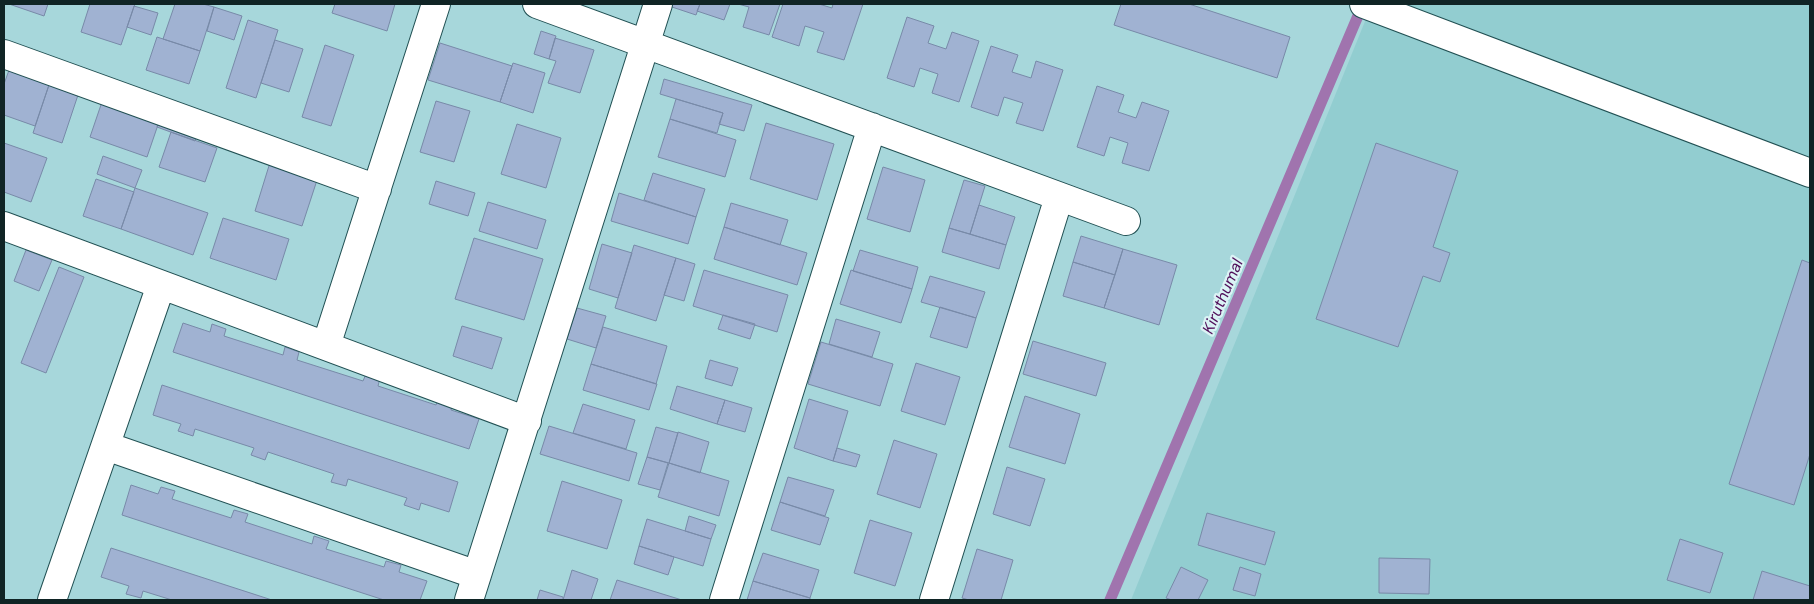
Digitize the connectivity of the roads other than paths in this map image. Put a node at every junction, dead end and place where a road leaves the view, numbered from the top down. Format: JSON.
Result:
{"nodes":[{"id":1,"x":436,"y":4,"type":"edge"},
{"id":2,"x":538,"y":4,"type":"edge"},
{"id":3,"x":658,"y":4,"type":"edge"},
{"id":4,"x":1364,"y":4,"type":"edge"},
{"id":5,"x":646,"y":44,"type":"junction"},
{"id":6,"x":4,"y":54,"type":"edge"},
{"id":7,"x":872,"y":127,"type":"junction"},
{"id":8,"x":1810,"y":173,"type":"edge"},
{"id":9,"x":377,"y":189,"type":"junction"},
{"id":10,"x":1059,"y":197,"type":"junction"},
{"id":11,"x":1126,"y":221,"type":"dead end"},
{"id":12,"x":4,"y":226,"type":"edge"},
{"id":13,"x":161,"y":285,"type":"junction"},
{"id":14,"x":326,"y":346,"type":"junction"},
{"id":15,"x":527,"y":421,"type":"junction"},
{"id":16,"x":106,"y":446,"type":"junction"},
{"id":17,"x":473,"y":588,"type":"edge"},
{"id":18,"x":52,"y":600,"type":"edge"},
{"id":19,"x":724,"y":600,"type":"edge"},
{"id":20,"x":934,"y":600,"type":"edge"}],
"edges":[{"from":1,"to":9,"type":"street"},
{"from":2,"to":5,"type":"street"},
{"from":3,"to":5,"type":"street"},
{"from":4,"to":8,"type":"street"},
{"from":5,"to":7,"type":"street"},
{"from":5,"to":15,"type":"street"},
{"from":6,"to":9,"type":"street"},
{"from":7,"to":10,"type":"street"},
{"from":7,"to":19,"type":"street"},
{"from":9,"to":14,"type":"street"},
{"from":10,"to":11,"type":"street"},
{"from":10,"to":20,"type":"street"},
{"from":12,"to":13,"type":"street"},
{"from":13,"to":14,"type":"street"},
{"from":13,"to":16,"type":"street"},
{"from":14,"to":15,"type":"street"},
{"from":15,"to":17,"type":"street"},
{"from":16,"to":17,"type":"street"},
{"from":16,"to":18,"type":"street"}]}
